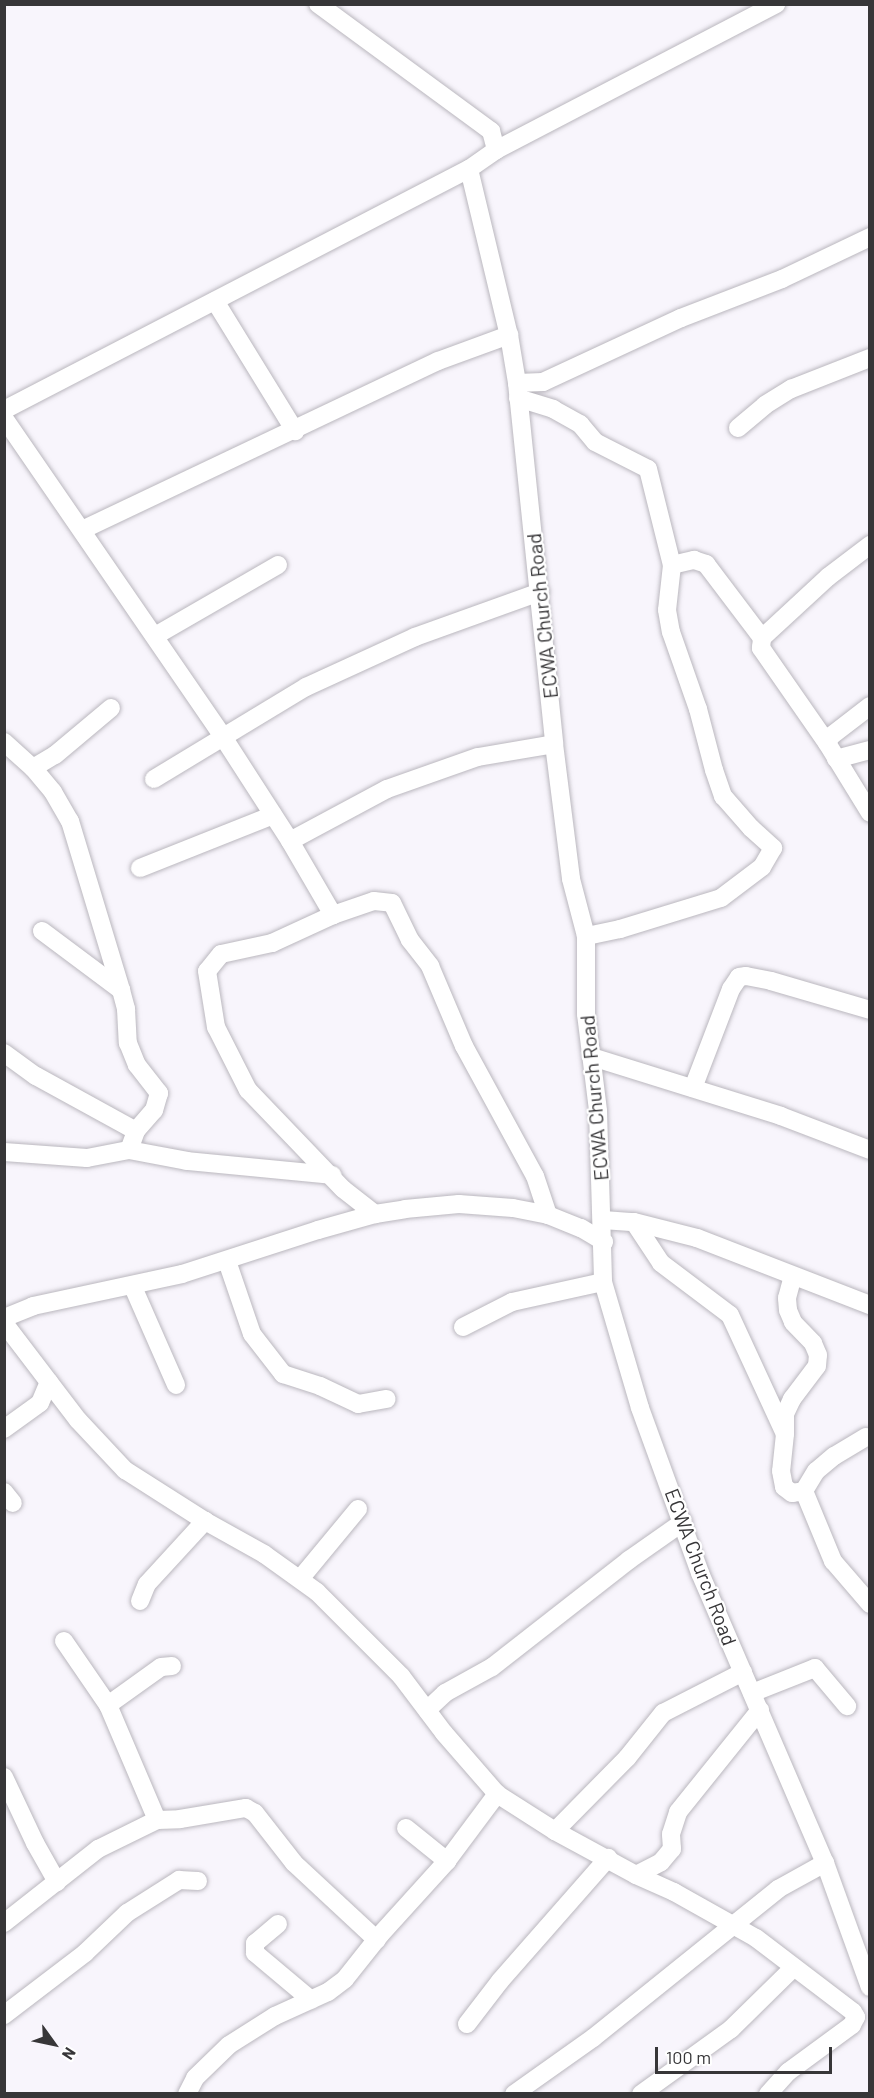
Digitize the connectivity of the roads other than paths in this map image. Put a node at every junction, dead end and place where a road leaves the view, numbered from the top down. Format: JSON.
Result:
{"nodes":[{"id":1,"x":318,"y":4,"type":"edge"},
{"id":2,"x":776,"y":4,"type":"edge"},
{"id":3,"x":496,"y":150,"type":"junction"},
{"id":4,"x":469,"y":169,"type":"junction"},
{"id":5,"x":870,"y":237,"type":"edge"},
{"id":6,"x":215,"y":301,"type":"junction"},
{"id":7,"x":509,"y":335,"type":"junction"},
{"id":8,"x":870,"y":358,"type":"edge"},
{"id":9,"x":518,"y":390,"type":"junction"},
{"id":10,"x":4,"y":410,"type":"edge"},
{"id":11,"x":4,"y":418,"type":"edge"},
{"id":12,"x":738,"y":428,"type":"dead end"},
{"id":13,"x":295,"y":430,"type":"junction"},
{"id":14,"x":82,"y":530,"type":"junction"},
{"id":15,"x":870,"y":544,"type":"edge"},
{"id":16,"x":278,"y":565,"type":"dead end"},
{"id":17,"x":672,"y":565,"type":"junction"},
{"id":18,"x":540,"y":592,"type":"junction"},
{"id":19,"x":155,"y":636,"type":"junction"},
{"id":20,"x":762,"y":638,"type":"junction"},
{"id":21,"x":870,"y":706,"type":"edge"},
{"id":22,"x":111,"y":708,"type":"dead end"},
{"id":23,"x":223,"y":737,"type":"junction"},
{"id":24,"x":4,"y":742,"type":"edge"},
{"id":25,"x":827,"y":742,"type":"junction"},
{"id":26,"x":554,"y":744,"type":"junction"},
{"id":27,"x":870,"y":750,"type":"edge"},
{"id":28,"x":836,"y":759,"type":"junction"},
{"id":29,"x":33,"y":768,"type":"junction"},
{"id":30,"x":154,"y":779,"type":"dead end"},
{"id":31,"x":870,"y":813,"type":"edge"},
{"id":32,"x":273,"y":815,"type":"junction"},
{"id":33,"x":290,"y":841,"type":"junction"},
{"id":34,"x":140,"y":868,"type":"dead end"},
{"id":35,"x":333,"y":915,"type":"junction"},
{"id":36,"x":42,"y":930,"type":"dead end"},
{"id":37,"x":586,"y":936,"type":"junction"},
{"id":38,"x":121,"y":990,"type":"junction"},
{"id":39,"x":870,"y":1010,"type":"edge"},
{"id":40,"x":4,"y":1053,"type":"edge"},
{"id":41,"x":592,"y":1057,"type":"junction"},
{"id":42,"x":693,"y":1088,"type":"junction"},
{"id":43,"x":136,"y":1131,"type":"junction"},
{"id":44,"x":129,"y":1150,"type":"junction"},
{"id":45,"x":870,"y":1150,"type":"edge"},
{"id":46,"x":4,"y":1152,"type":"edge"},
{"id":47,"x":332,"y":1175,"type":"junction"},
{"id":48,"x":375,"y":1214,"type":"junction"},
{"id":49,"x":548,"y":1215,"type":"junction"},
{"id":50,"x":603,"y":1220,"type":"junction"},
{"id":51,"x":634,"y":1222,"type":"junction"},
{"id":52,"x":604,"y":1242,"type":"junction"},
{"id":53,"x":227,"y":1261,"type":"junction"},
{"id":54,"x":793,"y":1276,"type":"junction"},
{"id":55,"x":603,"y":1282,"type":"junction"},
{"id":56,"x":133,"y":1287,"type":"junction"},
{"id":57,"x":870,"y":1305,"type":"edge"},
{"id":58,"x":4,"y":1318,"type":"edge"},
{"id":59,"x":4,"y":1323,"type":"edge"},
{"id":60,"x":463,"y":1327,"type":"dead end"},
{"id":61,"x":49,"y":1382,"type":"junction"},
{"id":62,"x":176,"y":1385,"type":"dead end"},
{"id":63,"x":387,"y":1399,"type":"dead end"},
{"id":64,"x":4,"y":1429,"type":"edge"},
{"id":65,"x":785,"y":1434,"type":"junction"},
{"id":66,"x":866,"y":1437,"type":"dead end"},
{"id":67,"x":804,"y":1491,"type":"junction"},
{"id":68,"x":358,"y":1509,"type":"dead end"},
{"id":69,"x":205,"y":1521,"type":"junction"},
{"id":70,"x":683,"y":1522,"type":"junction"},
{"id":71,"x":300,"y":1579,"type":"junction"},
{"id":72,"x":141,"y":1601,"type":"dead end"},
{"id":73,"x":870,"y":1604,"type":"edge"},
{"id":74,"x":64,"y":1641,"type":"dead end"},
{"id":75,"x":172,"y":1666,"type":"dead end"},
{"id":76,"x":743,"y":1672,"type":"junction"},
{"id":77,"x":752,"y":1693,"type":"junction"},
{"id":78,"x":108,"y":1706,"type":"junction"},
{"id":79,"x":847,"y":1706,"type":"dead end"},
{"id":80,"x":427,"y":1710,"type":"junction"},
{"id":81,"x":760,"y":1710,"type":"junction"},
{"id":82,"x":4,"y":1777,"type":"edge"},
{"id":83,"x":497,"y":1794,"type":"junction"},
{"id":84,"x":157,"y":1820,"type":"junction"},
{"id":85,"x":406,"y":1828,"type":"dead end"},
{"id":86,"x":555,"y":1831,"type":"junction"},
{"id":87,"x":608,"y":1858,"type":"junction"},
{"id":88,"x":447,"y":1861,"type":"junction"},
{"id":89,"x":825,"y":1863,"type":"junction"},
{"id":90,"x":636,"y":1875,"type":"junction"},
{"id":91,"x":198,"y":1881,"type":"dead end"},
{"id":92,"x":57,"y":1882,"type":"junction"},
{"id":93,"x":4,"y":1923,"type":"edge"},
{"id":94,"x":278,"y":1924,"type":"dead end"},
{"id":95,"x":731,"y":1925,"type":"junction"},
{"id":96,"x":862,"y":1940,"type":"edge"},
{"id":97,"x":377,"y":1941,"type":"junction"},
{"id":98,"x":794,"y":1967,"type":"junction"},
{"id":99,"x":870,"y":1987,"type":"edge"},
{"id":100,"x":311,"y":2000,"type":"junction"},
{"id":101,"x":4,"y":2015,"type":"edge"},
{"id":102,"x":863,"y":2018,"type":"edge"},
{"id":103,"x":467,"y":2024,"type":"dead end"},
{"id":104,"x":187,"y":2094,"type":"edge"},
{"id":105,"x":514,"y":2094,"type":"edge"},
{"id":106,"x":641,"y":2094,"type":"edge"},
{"id":107,"x":768,"y":2094,"type":"edge"}],
"edges":[{"from":1,"to":3,"type":"street"},
{"from":2,"to":3,"type":"street"},
{"from":3,"to":4,"type":"street"},
{"from":4,"to":6,"type":"street"},
{"from":4,"to":7,"type":"street","name":"ECWA Church Road"},
{"from":5,"to":9,"type":"street"},
{"from":6,"to":10,"type":"street"},
{"from":6,"to":13,"type":"street"},
{"from":7,"to":9,"type":"street","name":"ECWA Church Road"},
{"from":7,"to":13,"type":"street"},
{"from":8,"to":12,"type":"street"},
{"from":9,"to":17,"type":"street"},
{"from":9,"to":18,"type":"street","name":"ECWA Church Road"},
{"from":11,"to":14,"type":"street"},
{"from":13,"to":14,"type":"street"},
{"from":14,"to":19,"type":"street"},
{"from":15,"to":20,"type":"street"},
{"from":16,"to":19,"type":"street"},
{"from":17,"to":20,"type":"street"},
{"from":17,"to":37,"type":"street"},
{"from":18,"to":23,"type":"street"},
{"from":18,"to":26,"type":"street","name":"ECWA Church Road"},
{"from":19,"to":23,"type":"street"},
{"from":20,"to":25,"type":"street"},
{"from":21,"to":25,"type":"street"},
{"from":22,"to":29,"type":"street"},
{"from":23,"to":30,"type":"street"},
{"from":23,"to":32,"type":"street"},
{"from":24,"to":29,"type":"street"},
{"from":25,"to":28,"type":"street"},
{"from":26,"to":33,"type":"street"},
{"from":26,"to":37,"type":"street","name":"ECWA Church Road"},
{"from":27,"to":28,"type":"street"},
{"from":28,"to":31,"type":"street"},
{"from":29,"to":38,"type":"street"},
{"from":32,"to":33,"type":"street"},
{"from":32,"to":34,"type":"street"},
{"from":33,"to":35,"type":"street"},
{"from":35,"to":47,"type":"street"},
{"from":35,"to":49,"type":"street"},
{"from":36,"to":38,"type":"street"},
{"from":37,"to":41,"type":"street","name":"ECWA Church Road"},
{"from":38,"to":43,"type":"street"},
{"from":39,"to":42,"type":"street"},
{"from":40,"to":43,"type":"street"},
{"from":41,"to":42,"type":"street"},
{"from":41,"to":50,"type":"street","name":"ECWA Church Road"},
{"from":42,"to":45,"type":"street"},
{"from":43,"to":44,"type":"street"},
{"from":44,"to":46,"type":"street"},
{"from":44,"to":47,"type":"street"},
{"from":47,"to":48,"type":"street"},
{"from":48,"to":49,"type":"street"},
{"from":48,"to":53,"type":"street"},
{"from":49,"to":52,"type":"street"},
{"from":50,"to":51,"type":"street"},
{"from":50,"to":52,"type":"street","name":"ECWA Church Road"},
{"from":51,"to":54,"type":"street"},
{"from":51,"to":65,"type":"street"},
{"from":52,"to":55,"type":"street","name":"ECWA Church Road"},
{"from":53,"to":56,"type":"street"},
{"from":53,"to":63,"type":"street"},
{"from":54,"to":57,"type":"street"},
{"from":54,"to":65,"type":"street"},
{"from":55,"to":60,"type":"street"},
{"from":55,"to":70,"type":"street","name":"ECWA Church Road"},
{"from":56,"to":58,"type":"street"},
{"from":56,"to":62,"type":"street"},
{"from":59,"to":61,"type":"street"},
{"from":61,"to":64,"type":"street"},
{"from":61,"to":69,"type":"street"},
{"from":65,"to":67,"type":"street"},
{"from":66,"to":67,"type":"street"},
{"from":67,"to":73,"type":"street"},
{"from":68,"to":71,"type":"street"},
{"from":69,"to":71,"type":"street"},
{"from":69,"to":72,"type":"street"},
{"from":70,"to":76,"type":"street","name":"ECWA Church Road"},
{"from":70,"to":80,"type":"street"},
{"from":71,"to":80,"type":"street"},
{"from":74,"to":78,"type":"street"},
{"from":75,"to":78,"type":"street"},
{"from":76,"to":77,"type":"street","name":"ECWA Church Road"},
{"from":76,"to":86,"type":"street"},
{"from":77,"to":79,"type":"street"},
{"from":77,"to":81,"type":"street","name":"ECWA Church Road"},
{"from":78,"to":84,"type":"street"},
{"from":80,"to":83,"type":"street"},
{"from":81,"to":89,"type":"street","name":"ECWA Church Road"},
{"from":81,"to":90,"type":"street"},
{"from":82,"to":92,"type":"street"},
{"from":83,"to":86,"type":"street"},
{"from":83,"to":88,"type":"street"},
{"from":84,"to":92,"type":"street"},
{"from":84,"to":97,"type":"street"},
{"from":85,"to":88,"type":"street"},
{"from":86,"to":87,"type":"street"},
{"from":87,"to":90,"type":"street"},
{"from":87,"to":103,"type":"street"},
{"from":88,"to":97,"type":"street"},
{"from":89,"to":95,"type":"street"},
{"from":89,"to":96,"type":"street","name":"ECWA Church Road"},
{"from":90,"to":95,"type":"street"},
{"from":91,"to":101,"type":"street"},
{"from":92,"to":93,"type":"street"},
{"from":94,"to":100,"type":"street"},
{"from":95,"to":98,"type":"street"},
{"from":95,"to":105,"type":"street"},
{"from":96,"to":99,"type":"street","name":"ECWA Church Road"},
{"from":97,"to":100,"type":"street"},
{"from":98,"to":102,"type":"street"},
{"from":98,"to":106,"type":"street"},
{"from":100,"to":104,"type":"street"},
{"from":102,"to":107,"type":"street"}]}
